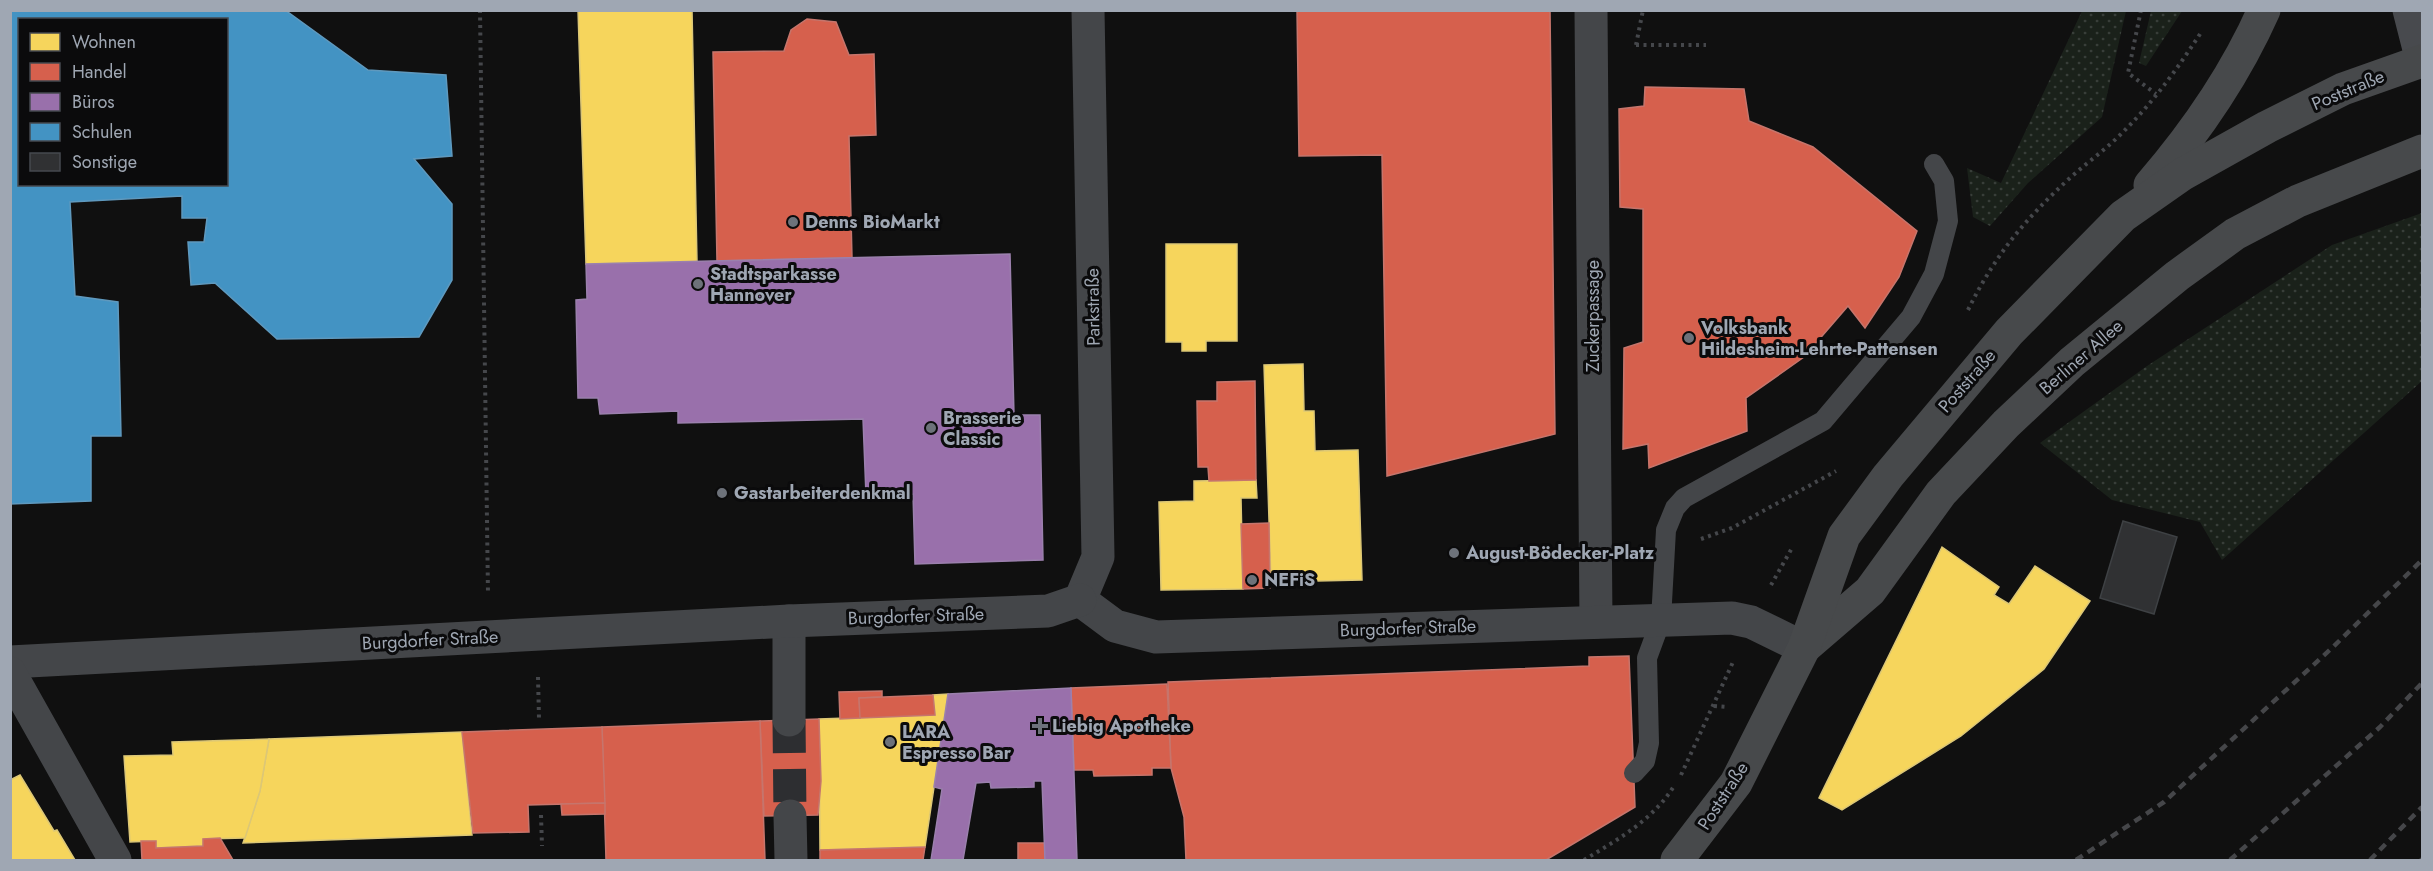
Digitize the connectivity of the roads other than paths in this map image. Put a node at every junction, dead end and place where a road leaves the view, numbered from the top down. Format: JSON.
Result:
{"nodes":[{"id":1,"x":1088,"y":10,"type":"edge"},
{"id":2,"x":1591,"y":10,"type":"edge"},
{"id":3,"x":2264,"y":10,"type":"edge"},
{"id":4,"x":2409,"y":10,"type":"edge"},
{"id":5,"x":2422,"y":61,"type":"edge"},
{"id":6,"x":2422,"y":151,"type":"edge"},
{"id":7,"x":1934,"y":164,"type":"dead end"},
{"id":8,"x":2123,"y":216,"type":"junction"},
{"id":9,"x":1080,"y":600,"type":"junction"},
{"id":10,"x":1661,"y":620,"type":"junction"},
{"id":11,"x":789,"y":621,"type":"junction"},
{"id":12,"x":1596,"y":622,"type":"junction"},
{"id":13,"x":1804,"y":648,"type":"junction"},
{"id":14,"x":10,"y":662,"type":"edge"},
{"id":15,"x":10,"y":673,"type":"edge"},
{"id":16,"x":789,"y":720,"type":"tunnel mouth"},
{"id":17,"x":1634,"y":772,"type":"dead end"},
{"id":18,"x":790,"y":816,"type":"tunnel mouth"},
{"id":19,"x":114,"y":861,"type":"edge"},
{"id":20,"x":791,"y":861,"type":"edge"},
{"id":21,"x":1677,"y":861,"type":"edge"}],
"edges":[{"from":1,"to":9,"type":"street","name":"Parkstraße"},
{"from":2,"to":12,"type":"street","name":"Zuckerpassage"},
{"from":3,"to":8,"type":"main road"},
{"from":4,"to":5,"type":"street"},
{"from":5,"to":8,"type":"main road","name":"Poststraße"},
{"from":6,"to":13,"type":"main road","name":"Berliner Allee"},
{"from":7,"to":10,"type":"lane"},
{"from":8,"to":13,"type":"main road","name":"Poststraße"},
{"from":9,"to":11,"type":"street","name":"Burgdorfer Straße"},
{"from":9,"to":12,"type":"street","name":"Burgdorfer Straße"},
{"from":10,"to":12,"type":"street","name":"Burgdorfer Straße"},
{"from":10,"to":13,"type":"street","name":"Burgdorfer Straße"},
{"from":10,"to":17,"type":"lane"},
{"from":11,"to":14,"type":"street","name":"Burgdorfer Straße"},
{"from":11,"to":16,"type":"street"},
{"from":13,"to":21,"type":"main road","name":"Poststraße"},
{"from":15,"to":19,"type":"street"},
{"from":18,"to":20,"type":"street"}]}
